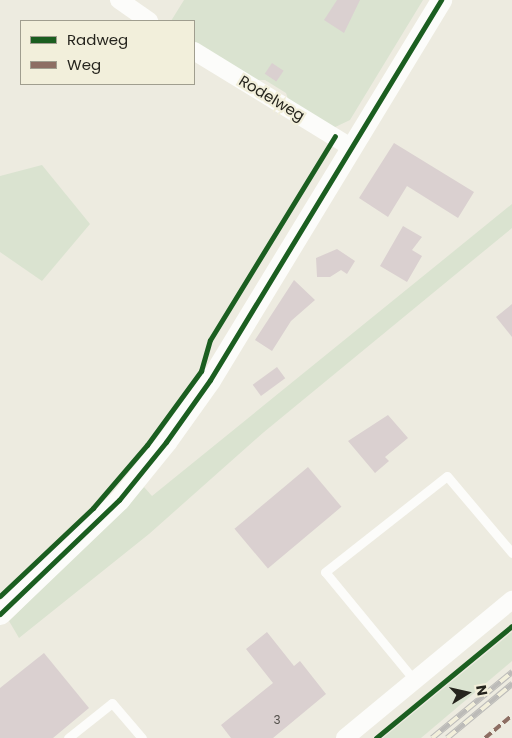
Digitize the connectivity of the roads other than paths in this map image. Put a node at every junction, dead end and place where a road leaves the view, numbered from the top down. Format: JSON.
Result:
{"nodes":[{"id":1,"x":119,"y":0,"type":"edge"},
{"id":2,"x":441,"y":0,"type":"edge"},
{"id":3,"x":148,"y":20,"type":"edge"},
{"id":4,"x":195,"y":52,"type":"edge"},
{"id":5,"x":350,"y":146,"type":"junction"},
{"id":6,"x":512,"y":553,"type":"edge"},
{"id":7,"x":512,"y":600,"type":"edge"},
{"id":8,"x":0,"y":614,"type":"edge"},
{"id":9,"x":415,"y":680,"type":"junction"},
{"id":10,"x":68,"y":738,"type":"edge"},
{"id":11,"x":142,"y":738,"type":"edge"},
{"id":12,"x":345,"y":738,"type":"edge"}],
"edges":[{"from":1,"to":3,"type":"street"},
{"from":2,"to":5,"type":"street"},
{"from":4,"to":5,"type":"street","name":"Rodelweg"},
{"from":5,"to":8,"type":"street"},
{"from":6,"to":9,"type":"lane"},
{"from":7,"to":9,"type":"street"},
{"from":9,"to":12,"type":"street"},
{"from":10,"to":11,"type":"lane"}]}
